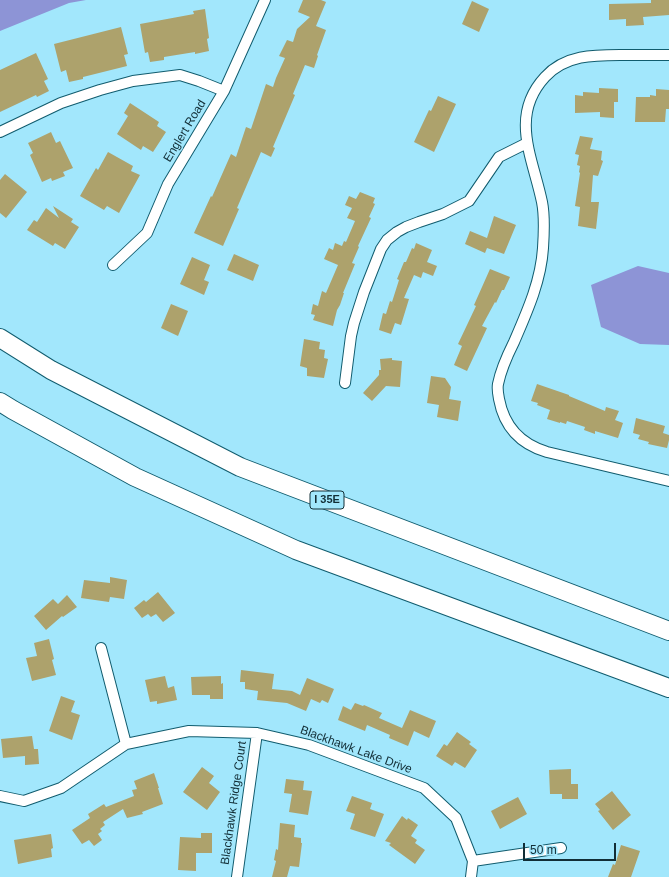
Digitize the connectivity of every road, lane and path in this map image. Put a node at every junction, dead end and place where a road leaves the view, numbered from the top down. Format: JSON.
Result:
{"nodes":[{"id":1,"x":265,"y":0,"type":"edge"},
{"id":2,"x":669,"y":55,"type":"edge"},
{"id":3,"x":224,"y":92,"type":"junction"},
{"id":4,"x":0,"y":132,"type":"edge"},
{"id":5,"x":527,"y":143,"type":"junction"},
{"id":6,"x":113,"y":264,"type":"dead end"},
{"id":7,"x":0,"y":338,"type":"edge"},
{"id":8,"x":345,"y":383,"type":"dead end"},
{"id":9,"x":0,"y":402,"type":"edge"},
{"id":10,"x":669,"y":482,"type":"edge"},
{"id":11,"x":669,"y":631,"type":"edge"},
{"id":12,"x":101,"y":648,"type":"dead end"},
{"id":13,"x":669,"y":688,"type":"edge"},
{"id":14,"x":257,"y":733,"type":"junction"},
{"id":15,"x":126,"y":744,"type":"junction"},
{"id":16,"x":0,"y":796,"type":"edge"},
{"id":17,"x":561,"y":848,"type":"dead end"},
{"id":18,"x":473,"y":861,"type":"junction"},
{"id":19,"x":237,"y":877,"type":"edge"},
{"id":20,"x":471,"y":877,"type":"edge"}],
"edges":[{"from":1,"to":3,"type":"street","name":"Englert Road"},
{"from":2,"to":5,"type":"street"},
{"from":3,"to":4,"type":"street"},
{"from":3,"to":6,"type":"street","name":"Englert Road"},
{"from":5,"to":8,"type":"street"},
{"from":5,"to":10,"type":"street"},
{"from":7,"to":11,"type":"highway","number":"I 35E"},
{"from":9,"to":13,"type":"highway"},
{"from":12,"to":15,"type":"street"},
{"from":14,"to":15,"type":"street","name":"Blackhawk Lake Drive"},
{"from":14,"to":18,"type":"street","name":"Blackhawk Lake Drive"},
{"from":14,"to":19,"type":"street","name":"Blackhawk Ridge Court"},
{"from":15,"to":16,"type":"street","name":"Blackhawk Lake Drive"},
{"from":17,"to":18,"type":"street"},
{"from":18,"to":20,"type":"street","name":"Blackhawk Lake Drive"}]}
